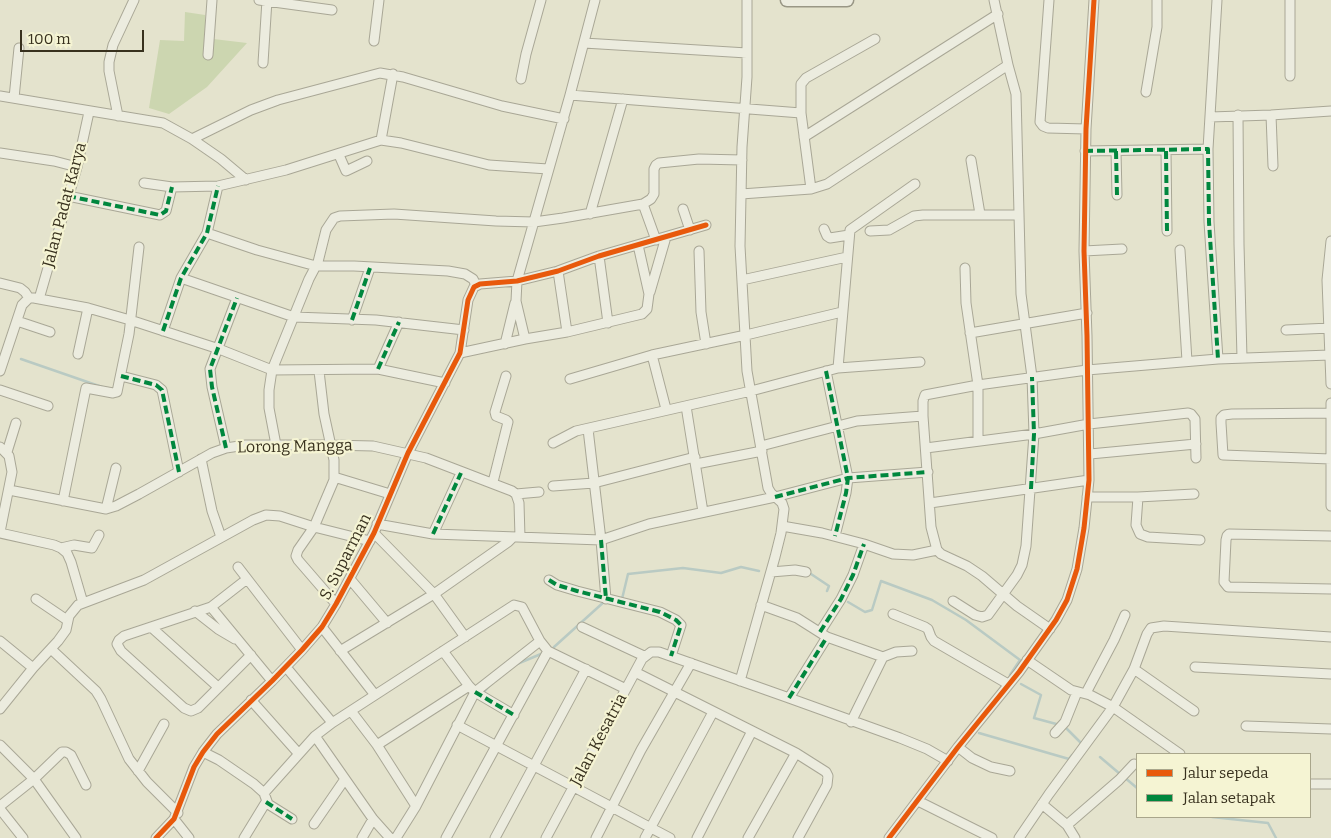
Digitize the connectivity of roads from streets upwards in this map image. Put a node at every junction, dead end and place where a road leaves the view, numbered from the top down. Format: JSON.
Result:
{"nodes":[{"id":1,"x":134,"y":0,"type":"edge"},
{"id":2,"x":212,"y":0,"type":"edge"},
{"id":3,"x":264,"y":0,"type":"edge"},
{"id":4,"x":379,"y":0,"type":"edge"},
{"id":5,"x":540,"y":0,"type":"edge"},
{"id":6,"x":594,"y":0,"type":"edge"},
{"id":7,"x":747,"y":0,"type":"edge"},
{"id":8,"x":787,"y":0,"type":"edge"},
{"id":9,"x":847,"y":0,"type":"edge"},
{"id":10,"x":994,"y":0,"type":"edge"},
{"id":11,"x":1050,"y":0,"type":"edge"},
{"id":12,"x":1094,"y":0,"type":"edge"},
{"id":13,"x":1157,"y":0,"type":"edge"},
{"id":14,"x":1217,"y":0,"type":"edge"},
{"id":15,"x":1290,"y":0,"type":"edge"},
{"id":16,"x":326,"y":7,"type":"edge"},
{"id":17,"x":998,"y":14,"type":"junction"},
{"id":18,"x":875,"y":39,"type":"dead end"},
{"id":19,"x":374,"y":41,"type":"dead end"},
{"id":20,"x":584,"y":43,"type":"junction"},
{"id":21,"x":19,"y":48,"type":"dead end"},
{"id":22,"x":746,"y":53,"type":"junction"},
{"id":23,"x":208,"y":55,"type":"dead end"},
{"id":24,"x":263,"y":63,"type":"dead end"},
{"id":25,"x":1008,"y":65,"type":"junction"},
{"id":26,"x":393,"y":74,"type":"junction"},
{"id":27,"x":1290,"y":76,"type":"dead end"},
{"id":28,"x":521,"y":79,"type":"dead end"},
{"id":29,"x":1146,"y":92,"type":"dead end"},
{"id":30,"x":570,"y":95,"type":"junction"},
{"id":31,"x":0,"y":96,"type":"edge"},
{"id":32,"x":14,"y":98,"type":"junction"},
{"id":33,"x":622,"y":99,"type":"junction"},
{"id":34,"x":745,"y":109,"type":"junction"},
{"id":35,"x":1331,"y":110,"type":"edge"},
{"id":36,"x":89,"y":112,"type":"junction"},
{"id":37,"x":801,"y":112,"type":"junction"},
{"id":38,"x":1238,"y":115,"type":"junction"},
{"id":39,"x":1271,"y":115,"type":"junction"},
{"id":40,"x":118,"y":116,"type":"junction"},
{"id":41,"x":1210,"y":117,"type":"junction"},
{"id":42,"x":564,"y":119,"type":"junction"},
{"id":43,"x":1086,"y":129,"type":"junction"},
{"id":44,"x":804,"y":137,"type":"junction"},
{"id":45,"x":192,"y":140,"type":"junction"},
{"id":46,"x":381,"y":140,"type":"junction"},
{"id":47,"x":1208,"y":149,"type":"junction"},
{"id":48,"x":1086,"y":151,"type":"junction"},
{"id":49,"x":1116,"y":151,"type":"junction"},
{"id":50,"x":1166,"y":151,"type":"junction"},
{"id":51,"x":0,"y":153,"type":"edge"},
{"id":52,"x":339,"y":154,"type":"junction"},
{"id":53,"x":742,"y":160,"type":"junction"},
{"id":54,"x":971,"y":160,"type":"dead end"},
{"id":55,"x":367,"y":161,"type":"dead end"},
{"id":56,"x":1273,"y":166,"type":"dead end"},
{"id":57,"x":77,"y":167,"type":"junction"},
{"id":58,"x":548,"y":169,"type":"junction"},
{"id":59,"x":246,"y":180,"type":"junction"},
{"id":60,"x":144,"y":183,"type":"dead end"},
{"id":61,"x":915,"y":184,"type":"dead end"},
{"id":62,"x":218,"y":186,"type":"junction"},
{"id":63,"x":172,"y":187,"type":"junction"},
{"id":64,"x":810,"y":189,"type":"junction"},
{"id":65,"x":741,"y":194,"type":"junction"},
{"id":66,"x":1116,"y":194,"type":"dead end"},
{"id":67,"x":68,"y":196,"type":"junction"},
{"id":68,"x":642,"y":204,"type":"junction"},
{"id":69,"x":683,"y":208,"type":"dead end"},
{"id":70,"x":590,"y":214,"type":"junction"},
{"id":71,"x":980,"y":214,"type":"junction"},
{"id":72,"x":1019,"y":215,"type":"junction"},
{"id":73,"x":534,"y":222,"type":"junction"},
{"id":74,"x":706,"y":225,"type":"dead end"},
{"id":75,"x":824,"y":229,"type":"dead end"},
{"id":76,"x":690,"y":230,"type":"junction"},
{"id":77,"x":870,"y":231,"type":"dead end"},
{"id":78,"x":1167,"y":231,"type":"dead end"},
{"id":79,"x":208,"y":233,"type":"junction"},
{"id":80,"x":849,"y":235,"type":"junction"},
{"id":81,"x":666,"y":237,"type":"junction"},
{"id":82,"x":656,"y":240,"type":"junction"},
{"id":83,"x":1331,"y":241,"type":"edge"},
{"id":84,"x":638,"y":245,"type":"junction"},
{"id":85,"x":138,"y":247,"type":"dead end"},
{"id":86,"x":1122,"y":249,"type":"dead end"},
{"id":87,"x":1180,"y":250,"type":"dead end"},
{"id":88,"x":699,"y":251,"type":"dead end"},
{"id":89,"x":1084,"y":251,"type":"junction"},
{"id":90,"x":599,"y":256,"type":"junction"},
{"id":91,"x":847,"y":257,"type":"junction"},
{"id":92,"x":316,"y":266,"type":"junction"},
{"id":93,"x":370,"y":268,"type":"junction"},
{"id":94,"x":965,"y":268,"type":"dead end"},
{"id":95,"x":558,"y":270,"type":"junction"},
{"id":96,"x":181,"y":278,"type":"junction"},
{"id":97,"x":742,"y":280,"type":"junction"},
{"id":98,"x":517,"y":281,"type":"junction"},
{"id":99,"x":0,"y":283,"type":"edge"},
{"id":100,"x":476,"y":285,"type":"junction"},
{"id":101,"x":649,"y":294,"type":"junction"},
{"id":102,"x":29,"y":298,"type":"junction"},
{"id":103,"x":237,"y":298,"type":"junction"},
{"id":104,"x":39,"y":299,"type":"junction"},
{"id":105,"x":516,"y":301,"type":"junction"},
{"id":106,"x":88,"y":308,"type":"junction"},
{"id":107,"x":842,"y":312,"type":"junction"},
{"id":108,"x":1087,"y":314,"type":"junction"},
{"id":109,"x":1330,"y":316,"type":"edge"},
{"id":110,"x":294,"y":317,"type":"junction"},
{"id":111,"x":130,"y":320,"type":"junction"},
{"id":112,"x":352,"y":320,"type":"junction"},
{"id":113,"x":17,"y":321,"type":"junction"},
{"id":114,"x":399,"y":322,"type":"junction"},
{"id":115,"x":608,"y":323,"type":"junction"},
{"id":116,"x":1025,"y":323,"type":"junction"},
{"id":117,"x":1330,"y":328,"type":"junction"},
{"id":118,"x":464,"y":330,"type":"junction"},
{"id":119,"x":1286,"y":330,"type":"dead end"},
{"id":120,"x":163,"y":331,"type":"junction"},
{"id":121,"x":50,"y":332,"type":"dead end"},
{"id":122,"x":567,"y":332,"type":"junction"},
{"id":123,"x":970,"y":333,"type":"junction"},
{"id":124,"x":746,"y":335,"type":"junction"},
{"id":125,"x":525,"y":339,"type":"junction"},
{"id":126,"x":505,"y":344,"type":"junction"},
{"id":127,"x":706,"y":344,"type":"junction"},
{"id":128,"x":219,"y":349,"type":"junction"},
{"id":129,"x":460,"y":353,"type":"junction"},
{"id":130,"x":78,"y":354,"type":"dead end"},
{"id":131,"x":1330,"y":354,"type":"edge"},
{"id":132,"x":652,"y":355,"type":"junction"},
{"id":133,"x":1242,"y":358,"type":"junction"},
{"id":134,"x":1218,"y":359,"type":"junction"},
{"id":135,"x":920,"y":362,"type":"dead end"},
{"id":136,"x":1187,"y":362,"type":"junction"},
{"id":137,"x":838,"y":368,"type":"junction"},
{"id":138,"x":378,"y":369,"type":"junction"},
{"id":139,"x":272,"y":370,"type":"junction"},
{"id":140,"x":1087,"y":370,"type":"junction"},
{"id":141,"x":0,"y":371,"type":"edge"},
{"id":142,"x":319,"y":371,"type":"junction"},
{"id":143,"x":826,"y":371,"type":"junction"},
{"id":144,"x":121,"y":376,"type":"junction"},
{"id":145,"x":506,"y":376,"type":"dead end"},
{"id":146,"x":1032,"y":377,"type":"junction"},
{"id":147,"x":570,"y":379,"type":"dead end"},
{"id":148,"x":445,"y":383,"type":"junction"},
{"id":149,"x":1331,"y":384,"type":"edge"},
{"id":150,"x":978,"y":385,"type":"junction"},
{"id":151,"x":0,"y":390,"type":"edge"},
{"id":152,"x":751,"y":391,"type":"junction"},
{"id":153,"x":1331,"y":402,"type":"edge"},
{"id":154,"x":48,"y":406,"type":"dead end"},
{"id":155,"x":686,"y":406,"type":"junction"},
{"id":156,"x":666,"y":409,"type":"junction"},
{"id":157,"x":1331,"y":413,"type":"edge"},
{"id":158,"x":923,"y":416,"type":"junction"},
{"id":159,"x":16,"y":423,"type":"dead end"},
{"id":160,"x":1089,"y":424,"type":"junction"},
{"id":161,"x":837,"y":425,"type":"junction"},
{"id":162,"x":588,"y":429,"type":"junction"},
{"id":163,"x":1034,"y":434,"type":"junction"},
{"id":164,"x":1331,"y":434,"type":"edge"},
{"id":165,"x":978,"y":441,"type":"junction"},
{"id":166,"x":553,"y":443,"type":"dead end"},
{"id":167,"x":331,"y":444,"type":"junction"},
{"id":168,"x":1196,"y":444,"type":"junction"},
{"id":169,"x":276,"y":445,"type":"junction"},
{"id":170,"x":226,"y":448,"type":"junction"},
{"id":171,"x":761,"y":448,"type":"junction"},
{"id":172,"x":926,"y":448,"type":"junction"},
{"id":173,"x":3,"y":449,"type":"edge"},
{"id":174,"x":408,"y":453,"type":"junction"},
{"id":175,"x":1090,"y":454,"type":"junction"},
{"id":176,"x":1196,"y":458,"type":"dead end"},
{"id":177,"x":201,"y":459,"type":"junction"},
{"id":178,"x":1331,"y":460,"type":"edge"},
{"id":179,"x":696,"y":461,"type":"junction"},
{"id":180,"x":116,"y":468,"type":"dead end"},
{"id":181,"x":179,"y":472,"type":"junction"},
{"id":182,"x":461,"y":472,"type":"junction"},
{"id":183,"x":928,"y":472,"type":"junction"},
{"id":184,"x":334,"y":477,"type":"junction"},
{"id":185,"x":848,"y":478,"type":"junction"},
{"id":186,"x":1089,"y":480,"type":"junction"},
{"id":187,"x":0,"y":481,"type":"edge"},
{"id":188,"x":493,"y":482,"type":"junction"},
{"id":189,"x":594,"y":484,"type":"junction"},
{"id":190,"x":553,"y":486,"type":"dead end"},
{"id":191,"x":10,"y":487,"type":"junction"},
{"id":192,"x":1031,"y":489,"type":"junction"},
{"id":193,"x":539,"y":492,"type":"dead end"},
{"id":194,"x":390,"y":494,"type":"junction"},
{"id":195,"x":516,"y":494,"type":"junction"},
{"id":196,"x":1194,"y":494,"type":"dead end"},
{"id":197,"x":774,"y":497,"type":"junction"},
{"id":198,"x":1087,"y":497,"type":"junction"},
{"id":199,"x":1138,"y":497,"type":"junction"},
{"id":200,"x":63,"y":501,"type":"junction"},
{"id":201,"x":930,"y":503,"type":"junction"},
{"id":202,"x":1331,"y":504,"type":"edge"},
{"id":203,"x":106,"y":509,"type":"junction"},
{"id":204,"x":702,"y":512,"type":"junction"},
{"id":205,"x":782,"y":526,"type":"junction"},
{"id":206,"x":314,"y":527,"type":"junction"},
{"id":207,"x":0,"y":532,"type":"edge"},
{"id":208,"x":374,"y":533,"type":"junction"},
{"id":209,"x":99,"y":534,"type":"dead end"},
{"id":210,"x":433,"y":534,"type":"junction"},
{"id":211,"x":835,"y":536,"type":"junction"},
{"id":212,"x":1331,"y":536,"type":"edge"},
{"id":213,"x":221,"y":537,"type":"junction"},
{"id":214,"x":516,"y":537,"type":"junction"},
{"id":215,"x":601,"y":540,"type":"junction"},
{"id":216,"x":1200,"y":540,"type":"dead end"},
{"id":217,"x":864,"y":544,"type":"junction"},
{"id":218,"x":62,"y":548,"type":"junction"},
{"id":219,"x":937,"y":550,"type":"junction"},
{"id":220,"x":238,"y":567,"type":"dead end"},
{"id":221,"x":771,"y":572,"type":"junction"},
{"id":222,"x":806,"y":572,"type":"dead end"},
{"id":223,"x":247,"y":579,"type":"junction"},
{"id":224,"x":350,"y":579,"type":"junction"},
{"id":225,"x":549,"y":580,"type":"dead end"},
{"id":226,"x":1331,"y":588,"type":"edge"},
{"id":227,"x":434,"y":594,"type":"junction"},
{"id":228,"x":1004,"y":595,"type":"junction"},
{"id":229,"x":36,"y":599,"type":"dead end"},
{"id":230,"x":606,"y":599,"type":"junction"},
{"id":231,"x":953,"y":601,"type":"dead end"},
{"id":232,"x":83,"y":603,"type":"junction"},
{"id":233,"x":336,"y":604,"type":"junction"},
{"id":234,"x":761,"y":605,"type":"junction"},
{"id":235,"x":211,"y":607,"type":"junction"},
{"id":236,"x":195,"y":611,"type":"junction"},
{"id":237,"x":893,"y":614,"type":"dead end"},
{"id":238,"x":1125,"y":614,"type":"dead end"},
{"id":239,"x":68,"y":620,"type":"junction"},
{"id":240,"x":387,"y":624,"type":"junction"},
{"id":241,"x":151,"y":627,"type":"junction"},
{"id":242,"x":322,"y":627,"type":"junction"},
{"id":243,"x":582,"y":627,"type":"dead end"},
{"id":244,"x":1050,"y":629,"type":"junction"},
{"id":245,"x":823,"y":635,"type":"junction"},
{"id":246,"x":465,"y":637,"type":"junction"},
{"id":247,"x":1331,"y":637,"type":"edge"},
{"id":248,"x":540,"y":640,"type":"junction"},
{"id":249,"x":0,"y":641,"type":"edge"},
{"id":250,"x":242,"y":643,"type":"junction"},
{"id":251,"x":51,"y":649,"type":"junction"},
{"id":252,"x":302,"y":650,"type":"junction"},
{"id":253,"x":340,"y":650,"type":"junction"},
{"id":254,"x":443,"y":651,"type":"junction"},
{"id":255,"x":548,"y":651,"type":"junction"},
{"id":256,"x":912,"y":651,"type":"dead end"},
{"id":257,"x":251,"y":655,"type":"junction"},
{"id":258,"x":644,"y":656,"type":"junction"},
{"id":259,"x":671,"y":656,"type":"junction"},
{"id":260,"x":883,"y":658,"type":"junction"},
{"id":261,"x":1027,"y":660,"type":"junction"},
{"id":262,"x":691,"y":663,"type":"junction"},
{"id":263,"x":286,"y":667,"type":"junction"},
{"id":264,"x":1195,"y":667,"type":"dead end"},
{"id":265,"x":33,"y":668,"type":"junction"},
{"id":266,"x":586,"y":669,"type":"junction"},
{"id":267,"x":1134,"y":669,"type":"junction"},
{"id":268,"x":635,"y":672,"type":"junction"},
{"id":269,"x":1331,"y":674,"type":"edge"},
{"id":270,"x":272,"y":681,"type":"junction"},
{"id":271,"x":740,"y":681,"type":"junction"},
{"id":272,"x":1008,"y":684,"type":"junction"},
{"id":273,"x":218,"y":687,"type":"junction"},
{"id":274,"x":472,"y":689,"type":"junction"},
{"id":275,"x":626,"y":689,"type":"junction"},
{"id":276,"x":675,"y":692,"type":"junction"},
{"id":277,"x":1081,"y":693,"type":"junction"},
{"id":278,"x":375,"y":695,"type":"junction"},
{"id":279,"x":789,"y":698,"type":"junction"},
{"id":280,"x":251,"y":700,"type":"junction"},
{"id":281,"x":1113,"y":707,"type":"junction"},
{"id":282,"x":0,"y":709,"type":"edge"},
{"id":283,"x":351,"y":710,"type":"junction"},
{"id":284,"x":1194,"y":711,"type":"dead end"},
{"id":285,"x":713,"y":712,"type":"junction"},
{"id":286,"x":514,"y":714,"type":"junction"},
{"id":287,"x":330,"y":720,"type":"dead end"},
{"id":288,"x":851,"y":722,"type":"junction"},
{"id":289,"x":164,"y":724,"type":"dead end"},
{"id":290,"x":457,"y":725,"type":"junction"},
{"id":291,"x":1246,"y":726,"type":"dead end"},
{"id":292,"x":1331,"y":729,"type":"edge"},
{"id":293,"x":752,"y":731,"type":"junction"},
{"id":294,"x":1055,"y":733,"type":"dead end"},
{"id":295,"x":315,"y":736,"type":"junction"},
{"id":296,"x":0,"y":745,"type":"edge"},
{"id":297,"x":378,"y":745,"type":"junction"},
{"id":298,"x":497,"y":745,"type":"junction"},
{"id":299,"x":958,"y":747,"type":"junction"},
{"id":300,"x":203,"y":752,"type":"junction"},
{"id":301,"x":796,"y":753,"type":"junction"},
{"id":302,"x":1179,"y":753,"type":"edge"},
{"id":303,"x":299,"y":754,"type":"junction"},
{"id":304,"x":948,"y":761,"type":"junction"},
{"id":305,"x":1134,"y":764,"type":"dead end"},
{"id":306,"x":534,"y":765,"type":"junction"},
{"id":307,"x":138,"y":771,"type":"junction"},
{"id":308,"x":1010,"y":771,"type":"dead end"},
{"id":309,"x":34,"y":779,"type":"junction"},
{"id":310,"x":345,"y":779,"type":"junction"},
{"id":311,"x":1311,"y":784,"type":"edge"},
{"id":312,"x":1331,"y":784,"type":"edge"},
{"id":313,"x":86,"y":785,"type":"dead end"},
{"id":314,"x":574,"y":786,"type":"junction"},
{"id":315,"x":265,"y":797,"type":"junction"},
{"id":316,"x":918,"y":801,"type":"junction"},
{"id":317,"x":1042,"y":804,"type":"junction"},
{"id":318,"x":416,"y":806,"type":"junction"},
{"id":319,"x":612,"y":806,"type":"junction"},
{"id":320,"x":0,"y":807,"type":"edge"},
{"id":321,"x":176,"y":816,"type":"junction"},
{"id":322,"x":292,"y":819,"type":"dead end"},
{"id":323,"x":373,"y":819,"type":"junction"},
{"id":324,"x":314,"y":824,"type":"dead end"},
{"id":325,"x":1067,"y":825,"type":"junction"},
{"id":326,"x":651,"y":827,"type":"junction"},
{"id":327,"x":23,"y":838,"type":"edge"},
{"id":328,"x":76,"y":838,"type":"edge"},
{"id":329,"x":156,"y":838,"type":"edge"},
{"id":330,"x":189,"y":838,"type":"edge"},
{"id":331,"x":244,"y":838,"type":"edge"},
{"id":332,"x":362,"y":838,"type":"edge"},
{"id":333,"x":390,"y":838,"type":"edge"},
{"id":334,"x":396,"y":838,"type":"edge"},
{"id":335,"x":446,"y":838,"type":"edge"},
{"id":336,"x":495,"y":838,"type":"edge"},
{"id":337,"x":546,"y":838,"type":"edge"},
{"id":338,"x":596,"y":838,"type":"edge"},
{"id":339,"x":645,"y":838,"type":"edge"},
{"id":340,"x":670,"y":838,"type":"edge"},
{"id":341,"x":697,"y":838,"type":"edge"},
{"id":342,"x":748,"y":838,"type":"edge"},
{"id":343,"x":798,"y":838,"type":"edge"},
{"id":344,"x":889,"y":838,"type":"edge"},
{"id":345,"x":992,"y":838,"type":"edge"},
{"id":346,"x":1019,"y":838,"type":"edge"},
{"id":347,"x":1075,"y":838,"type":"edge"}],
"edges":[{"from":1,"to":40,"type":"street"},
{"from":2,"to":23,"type":"street"},
{"from":3,"to":16,"type":"street"},
{"from":3,"to":24,"type":"street"},
{"from":4,"to":19,"type":"street"},
{"from":5,"to":28,"type":"street"},
{"from":6,"to":20,"type":"street"},
{"from":7,"to":22,"type":"street"},
{"from":8,"to":9,"type":"street"},
{"from":10,"to":17,"type":"street"},
{"from":11,"to":43,"type":"street"},
{"from":12,"to":43,"type":"street"},
{"from":13,"to":29,"type":"street"},
{"from":14,"to":41,"type":"street"},
{"from":15,"to":27,"type":"street"},
{"from":17,"to":25,"type":"street"},
{"from":17,"to":44,"type":"street"},
{"from":18,"to":37,"type":"street"},
{"from":20,"to":22,"type":"street"},
{"from":20,"to":30,"type":"street"},
{"from":21,"to":32,"type":"street"},
{"from":22,"to":34,"type":"street"},
{"from":25,"to":64,"type":"street"},
{"from":25,"to":72,"type":"street"},
{"from":26,"to":42,"type":"street"},
{"from":26,"to":45,"type":"street"},
{"from":26,"to":46,"type":"street"},
{"from":30,"to":33,"type":"street"},
{"from":30,"to":42,"type":"street"},
{"from":31,"to":32,"type":"street"},
{"from":32,"to":36,"type":"street"},
{"from":33,"to":34,"type":"street"},
{"from":33,"to":70,"type":"street"},
{"from":34,"to":37,"type":"street"},
{"from":34,"to":53,"type":"street"},
{"from":35,"to":39,"type":"street"},
{"from":36,"to":40,"type":"street"},
{"from":36,"to":57,"type":"street","name":"Jalan Padat Karya"},
{"from":37,"to":44,"type":"street"},
{"from":38,"to":39,"type":"street"},
{"from":38,"to":41,"type":"street"},
{"from":38,"to":133,"type":"street"},
{"from":39,"to":56,"type":"street"},
{"from":40,"to":45,"type":"street"},
{"from":41,"to":47,"type":"street"},
{"from":42,"to":58,"type":"street"},
{"from":43,"to":48,"type":"street"},
{"from":44,"to":64,"type":"street"},
{"from":45,"to":59,"type":"street"},
{"from":46,"to":52,"type":"street"},
{"from":46,"to":58,"type":"street"},
{"from":47,"to":50,"type":"street"},
{"from":47,"to":134,"type":"street"},
{"from":48,"to":49,"type":"street"},
{"from":48,"to":89,"type":"street"},
{"from":49,"to":50,"type":"street"},
{"from":49,"to":66,"type":"street"},
{"from":50,"to":78,"type":"street"},
{"from":51,"to":57,"type":"street"},
{"from":52,"to":55,"type":"street"},
{"from":52,"to":59,"type":"street"},
{"from":53,"to":65,"type":"street"},
{"from":53,"to":68,"type":"street"},
{"from":54,"to":71,"type":"street"},
{"from":57,"to":67,"type":"street","name":"Jalan Padat Karya"},
{"from":58,"to":73,"type":"street"},
{"from":59,"to":62,"type":"street"},
{"from":60,"to":63,"type":"street"},
{"from":61,"to":80,"type":"street"},
{"from":62,"to":63,"type":"street"},
{"from":62,"to":79,"type":"street"},
{"from":63,"to":67,"type":"street"},
{"from":64,"to":65,"type":"street"},
{"from":65,"to":97,"type":"street"},
{"from":67,"to":104,"type":"street","name":"Jalan Padat Karya"},
{"from":68,"to":70,"type":"street"},
{"from":68,"to":82,"type":"street"},
{"from":69,"to":76,"type":"street"},
{"from":70,"to":73,"type":"street"},
{"from":71,"to":72,"type":"street"},
{"from":71,"to":77,"type":"street"},
{"from":72,"to":116,"type":"street"},
{"from":73,"to":92,"type":"street"},
{"from":73,"to":98,"type":"street"},
{"from":74,"to":76,"type":"street"},
{"from":75,"to":80,"type":"street"},
{"from":76,"to":81,"type":"street"},
{"from":79,"to":92,"type":"street"},
{"from":79,"to":96,"type":"street"},
{"from":80,"to":91,"type":"street"},
{"from":81,"to":82,"type":"street"},
{"from":81,"to":101,"type":"street"},
{"from":82,"to":84,"type":"street"},
{"from":83,"to":109,"type":"street"},
{"from":84,"to":90,"type":"street"},
{"from":84,"to":101,"type":"street"},
{"from":85,"to":111,"type":"street"},
{"from":86,"to":89,"type":"street"},
{"from":87,"to":136,"type":"street"},
{"from":88,"to":127,"type":"street"},
{"from":89,"to":108,"type":"street"},
{"from":90,"to":95,"type":"street"},
{"from":90,"to":115,"type":"street"},
{"from":91,"to":97,"type":"street"},
{"from":91,"to":107,"type":"street"},
{"from":92,"to":93,"type":"street"},
{"from":92,"to":110,"type":"street"},
{"from":93,"to":100,"type":"street"},
{"from":93,"to":112,"type":"street"},
{"from":94,"to":123,"type":"street"},
{"from":95,"to":98,"type":"street"},
{"from":95,"to":122,"type":"street"},
{"from":96,"to":103,"type":"street"},
{"from":96,"to":120,"type":"street"},
{"from":97,"to":124,"type":"street"},
{"from":98,"to":100,"type":"street"},
{"from":98,"to":105,"type":"street"},
{"from":99,"to":102,"type":"street"},
{"from":100,"to":118,"type":"street","name":"S. Suparman"},
{"from":101,"to":115,"type":"street"},
{"from":102,"to":104,"type":"street"},
{"from":102,"to":113,"type":"street"},
{"from":103,"to":110,"type":"street"},
{"from":103,"to":128,"type":"street"},
{"from":104,"to":106,"type":"street"},
{"from":105,"to":125,"type":"street"},
{"from":105,"to":126,"type":"street"},
{"from":106,"to":111,"type":"street"},
{"from":106,"to":130,"type":"street"},
{"from":107,"to":124,"type":"street"},
{"from":107,"to":137,"type":"street"},
{"from":108,"to":116,"type":"street"},
{"from":108,"to":140,"type":"street"},
{"from":109,"to":117,"type":"street"},
{"from":110,"to":112,"type":"street"},
{"from":110,"to":139,"type":"street"},
{"from":111,"to":120,"type":"street"},
{"from":111,"to":144,"type":"street"},
{"from":112,"to":114,"type":"street"},
{"from":113,"to":121,"type":"street"},
{"from":113,"to":141,"type":"street"},
{"from":114,"to":118,"type":"street"},
{"from":114,"to":138,"type":"street"},
{"from":115,"to":122,"type":"street"},
{"from":116,"to":123,"type":"street"},
{"from":116,"to":146,"type":"street"},
{"from":117,"to":119,"type":"street"},
{"from":117,"to":131,"type":"street"},
{"from":118,"to":129,"type":"street","name":"S. Suparman"},
{"from":120,"to":128,"type":"street"},
{"from":122,"to":125,"type":"street"},
{"from":123,"to":150,"type":"street"},
{"from":124,"to":127,"type":"street"},
{"from":124,"to":152,"type":"street"},
{"from":125,"to":126,"type":"street"},
{"from":126,"to":129,"type":"street"},
{"from":127,"to":132,"type":"street"},
{"from":128,"to":139,"type":"street"},
{"from":128,"to":170,"type":"street"},
{"from":129,"to":148,"type":"street","name":"S. Suparman"},
{"from":131,"to":133,"type":"street"},
{"from":131,"to":149,"type":"street"},
{"from":132,"to":147,"type":"street"},
{"from":132,"to":156,"type":"street"},
{"from":133,"to":134,"type":"street"},
{"from":134,"to":136,"type":"street"},
{"from":135,"to":137,"type":"street"},
{"from":136,"to":140,"type":"street"},
{"from":137,"to":143,"type":"street"},
{"from":138,"to":142,"type":"street"},
{"from":138,"to":148,"type":"street"},
{"from":139,"to":142,"type":"street"},
{"from":139,"to":169,"type":"street"},
{"from":140,"to":146,"type":"street"},
{"from":140,"to":160,"type":"street"},
{"from":142,"to":167,"type":"street"},
{"from":143,"to":152,"type":"street"},
{"from":143,"to":161,"type":"street"},
{"from":144,"to":181,"type":"street"},
{"from":144,"to":200,"type":"street"},
{"from":145,"to":188,"type":"street"},
{"from":146,"to":150,"type":"street"},
{"from":146,"to":163,"type":"street"},
{"from":148,"to":174,"type":"street","name":"S. Suparman"},
{"from":150,"to":158,"type":"street"},
{"from":150,"to":165,"type":"street"},
{"from":151,"to":154,"type":"street"},
{"from":152,"to":155,"type":"street"},
{"from":152,"to":171,"type":"street"},
{"from":153,"to":157,"type":"street"},
{"from":155,"to":156,"type":"street"},
{"from":155,"to":179,"type":"street"},
{"from":156,"to":162,"type":"street"},
{"from":157,"to":164,"type":"street"},
{"from":157,"to":178,"type":"street"},
{"from":158,"to":161,"type":"street"},
{"from":158,"to":172,"type":"street"},
{"from":159,"to":173,"type":"street"},
{"from":160,"to":163,"type":"street"},
{"from":160,"to":168,"type":"street"},
{"from":160,"to":175,"type":"street"},
{"from":161,"to":171,"type":"street"},
{"from":161,"to":185,"type":"street"},
{"from":162,"to":166,"type":"street"},
{"from":162,"to":189,"type":"street"},
{"from":163,"to":165,"type":"street"},
{"from":163,"to":192,"type":"street"},
{"from":164,"to":178,"type":"street"},
{"from":165,"to":172,"type":"street"},
{"from":167,"to":169,"type":"street","name":"Lorong Mangga"},
{"from":167,"to":174,"type":"street","name":"Lorong Mangga"},
{"from":167,"to":184,"type":"street"},
{"from":168,"to":175,"type":"street"},
{"from":168,"to":176,"type":"street"},
{"from":169,"to":170,"type":"street","name":"Lorong Mangga"},
{"from":170,"to":177,"type":"street","name":"Lorong Mangga"},
{"from":171,"to":179,"type":"street"},
{"from":171,"to":197,"type":"street"},
{"from":172,"to":183,"type":"street"},
{"from":173,"to":191,"type":"street"},
{"from":174,"to":182,"type":"street","name":"Lorong Mangga"},
{"from":174,"to":194,"type":"street","name":"S. Suparman"},
{"from":175,"to":186,"type":"street"},
{"from":177,"to":181,"type":"street","name":"Lorong Mangga"},
{"from":177,"to":213,"type":"street"},
{"from":178,"to":202,"type":"street"},
{"from":179,"to":189,"type":"street"},
{"from":179,"to":204,"type":"street"},
{"from":180,"to":203,"type":"street"},
{"from":181,"to":203,"type":"street","name":"Lorong Mangga"},
{"from":182,"to":188,"type":"street","name":"Lorong Mangga"},
{"from":182,"to":210,"type":"street"},
{"from":183,"to":185,"type":"street"},
{"from":183,"to":201,"type":"street"},
{"from":184,"to":194,"type":"street"},
{"from":184,"to":206,"type":"street"},
{"from":185,"to":197,"type":"street"},
{"from":185,"to":211,"type":"street"},
{"from":186,"to":192,"type":"street"},
{"from":186,"to":198,"type":"street"},
{"from":187,"to":191,"type":"street"},
{"from":188,"to":195,"type":"street","name":"Lorong Mangga"},
{"from":189,"to":190,"type":"street"},
{"from":189,"to":215,"type":"street"},
{"from":191,"to":200,"type":"street"},
{"from":191,"to":207,"type":"street"},
{"from":192,"to":201,"type":"street"},
{"from":192,"to":228,"type":"street"},
{"from":193,"to":195,"type":"street"},
{"from":194,"to":208,"type":"street","name":"S. Suparman"},
{"from":195,"to":214,"type":"street"},
{"from":196,"to":199,"type":"street"},
{"from":197,"to":204,"type":"street"},
{"from":197,"to":205,"type":"street"},
{"from":198,"to":199,"type":"street"},
{"from":198,"to":244,"type":"street"},
{"from":199,"to":216,"type":"street"},
{"from":200,"to":203,"type":"street"},
{"from":201,"to":219,"type":"street"},
{"from":204,"to":215,"type":"street"},
{"from":205,"to":211,"type":"street"},
{"from":205,"to":221,"type":"street"},
{"from":206,"to":208,"type":"street"},
{"from":206,"to":213,"type":"street"},
{"from":206,"to":233,"type":"street"},
{"from":207,"to":218,"type":"street"},
{"from":208,"to":210,"type":"street"},
{"from":208,"to":224,"type":"street","name":"S. Suparman"},
{"from":208,"to":227,"type":"street"},
{"from":209,"to":218,"type":"street"},
{"from":210,"to":214,"type":"street"},
{"from":211,"to":217,"type":"street"},
{"from":212,"to":226,"type":"street"},
{"from":213,"to":232,"type":"street"},
{"from":214,"to":215,"type":"street"},
{"from":214,"to":227,"type":"street"},
{"from":215,"to":230,"type":"street"},
{"from":217,"to":219,"type":"street"},
{"from":217,"to":245,"type":"street"},
{"from":218,"to":232,"type":"street"},
{"from":219,"to":228,"type":"street"},
{"from":220,"to":223,"type":"street"},
{"from":221,"to":222,"type":"street"},
{"from":221,"to":234,"type":"street"},
{"from":223,"to":235,"type":"street"},
{"from":223,"to":252,"type":"street"},
{"from":224,"to":233,"type":"street","name":"S. Suparman"},
{"from":224,"to":240,"type":"street"},
{"from":225,"to":230,"type":"street"},
{"from":227,"to":240,"type":"street"},
{"from":227,"to":246,"type":"street"},
{"from":228,"to":231,"type":"street"},
{"from":228,"to":244,"type":"street"},
{"from":229,"to":239,"type":"street"},
{"from":230,"to":259,"type":"street"},
{"from":232,"to":239,"type":"street"},
{"from":233,"to":242,"type":"street","name":"S. Suparman"},
{"from":234,"to":245,"type":"street"},
{"from":234,"to":271,"type":"street"},
{"from":235,"to":236,"type":"street"},
{"from":235,"to":250,"type":"street"},
{"from":236,"to":241,"type":"street"},
{"from":236,"to":250,"type":"street"},
{"from":237,"to":272,"type":"street"},
{"from":238,"to":277,"type":"street"},
{"from":239,"to":251,"type":"street"},
{"from":240,"to":253,"type":"street"},
{"from":241,"to":273,"type":"street"},
{"from":241,"to":273,"type":"street"},
{"from":242,"to":252,"type":"street","name":"S. Suparman"},
{"from":242,"to":253,"type":"street"},
{"from":243,"to":258,"type":"street"},
{"from":244,"to":261,"type":"street"},
{"from":245,"to":260,"type":"street"},
{"from":245,"to":279,"type":"street"},
{"from":246,"to":248,"type":"street"},
{"from":246,"to":254,"type":"street"},
{"from":247,"to":267,"type":"street"},
{"from":248,"to":255,"type":"street"},
{"from":248,"to":274,"type":"street"},
{"from":249,"to":265,"type":"street"},
{"from":250,"to":257,"type":"street"},
{"from":251,"to":265,"type":"street"},
{"from":251,"to":307,"type":"street"},
{"from":252,"to":263,"type":"street","name":"S. Suparman"},
{"from":253,"to":278,"type":"street"},
{"from":254,"to":274,"type":"street"},
{"from":254,"to":278,"type":"street"},
{"from":255,"to":266,"type":"street"},
{"from":255,"to":286,"type":"street"},
{"from":256,"to":260,"type":"street"},
{"from":257,"to":270,"type":"street"},
{"from":257,"to":273,"type":"street"},
{"from":258,"to":259,"type":"street"},
{"from":258,"to":268,"type":"street","name":"Jalan Kesatria"},
{"from":259,"to":262,"type":"street"},
{"from":260,"to":288,"type":"street"},
{"from":261,"to":272,"type":"street"},
{"from":261,"to":277,"type":"street"},
{"from":262,"to":271,"type":"street"},
{"from":262,"to":276,"type":"street"},
{"from":263,"to":270,"type":"street","name":"S. Suparman"},
{"from":263,"to":287,"type":"street"},
{"from":264,"to":269,"type":"street"},
{"from":265,"to":282,"type":"street"},
{"from":266,"to":275,"type":"street"},
{"from":266,"to":306,"type":"street"},
{"from":267,"to":281,"type":"street"},
{"from":267,"to":284,"type":"street"},
{"from":268,"to":275,"type":"street","name":"Jalan Kesatria"},
{"from":268,"to":276,"type":"street"},
{"from":270,"to":280,"type":"street","name":"S. Suparman"},
{"from":271,"to":279,"type":"street"},
{"from":272,"to":299,"type":"street"},
{"from":274,"to":286,"type":"street"},
{"from":274,"to":290,"type":"street"},
{"from":274,"to":297,"type":"street"},
{"from":275,"to":314,"type":"street","name":"Jalan Kesatria"},
{"from":276,"to":285,"type":"street"},
{"from":276,"to":319,"type":"street"},
{"from":277,"to":281,"type":"street"},
{"from":277,"to":294,"type":"street"},
{"from":278,"to":283,"type":"street"},
{"from":279,"to":288,"type":"street"},
{"from":280,"to":300,"type":"street","name":"S. Suparman"},
{"from":280,"to":303,"type":"street"},
{"from":281,"to":302,"type":"street"},
{"from":281,"to":317,"type":"street"},
{"from":283,"to":295,"type":"street"},
{"from":283,"to":297,"type":"street"},
{"from":285,"to":293,"type":"street"},
{"from":285,"to":326,"type":"street"},
{"from":286,"to":298,"type":"street"},
{"from":288,"to":304,"type":"street"},
{"from":289,"to":307,"type":"street"},
{"from":290,"to":298,"type":"street"},
{"from":290,"to":318,"type":"street"},
{"from":291,"to":292,"type":"street"},
{"from":293,"to":301,"type":"street"},
{"from":293,"to":341,"type":"street"},
{"from":295,"to":303,"type":"street"},
{"from":295,"to":310,"type":"street"},
{"from":296,"to":309,"type":"street"},
{"from":297,"to":318,"type":"street"},
{"from":298,"to":306,"type":"street"},
{"from":298,"to":335,"type":"street"},
{"from":299,"to":304,"type":"street"},
{"from":299,"to":308,"type":"street"},
{"from":300,"to":315,"type":"street"},
{"from":300,"to":321,"type":"street","name":"S. Suparman"},
{"from":301,"to":342,"type":"street"},
{"from":301,"to":343,"type":"street"},
{"from":303,"to":315,"type":"street"},
{"from":304,"to":316,"type":"street"},
{"from":305,"to":325,"type":"street"},
{"from":306,"to":314,"type":"street"},
{"from":306,"to":336,"type":"street"},
{"from":307,"to":321,"type":"street"},
{"from":309,"to":313,"type":"street"},
{"from":309,"to":320,"type":"street"},
{"from":309,"to":328,"type":"street"},
{"from":310,"to":323,"type":"street"},
{"from":310,"to":324,"type":"street"},
{"from":311,"to":312,"type":"street"},
{"from":314,"to":319,"type":"street"},
{"from":314,"to":337,"type":"street","name":"Jalan Kesatria"},
{"from":315,"to":322,"type":"street"},
{"from":315,"to":331,"type":"street"},
{"from":316,"to":344,"type":"street"},
{"from":316,"to":345,"type":"street"},
{"from":317,"to":325,"type":"street"},
{"from":317,"to":346,"type":"street"},
{"from":318,"to":334,"type":"street"},
{"from":319,"to":326,"type":"street"},
{"from":319,"to":338,"type":"street"},
{"from":320,"to":327,"type":"street"},
{"from":321,"to":329,"type":"street","name":"S. Suparman"},
{"from":321,"to":330,"type":"street"},
{"from":323,"to":332,"type":"street"},
{"from":323,"to":333,"type":"street"},
{"from":325,"to":347,"type":"street"},
{"from":326,"to":339,"type":"street"},
{"from":326,"to":340,"type":"street"}]}
